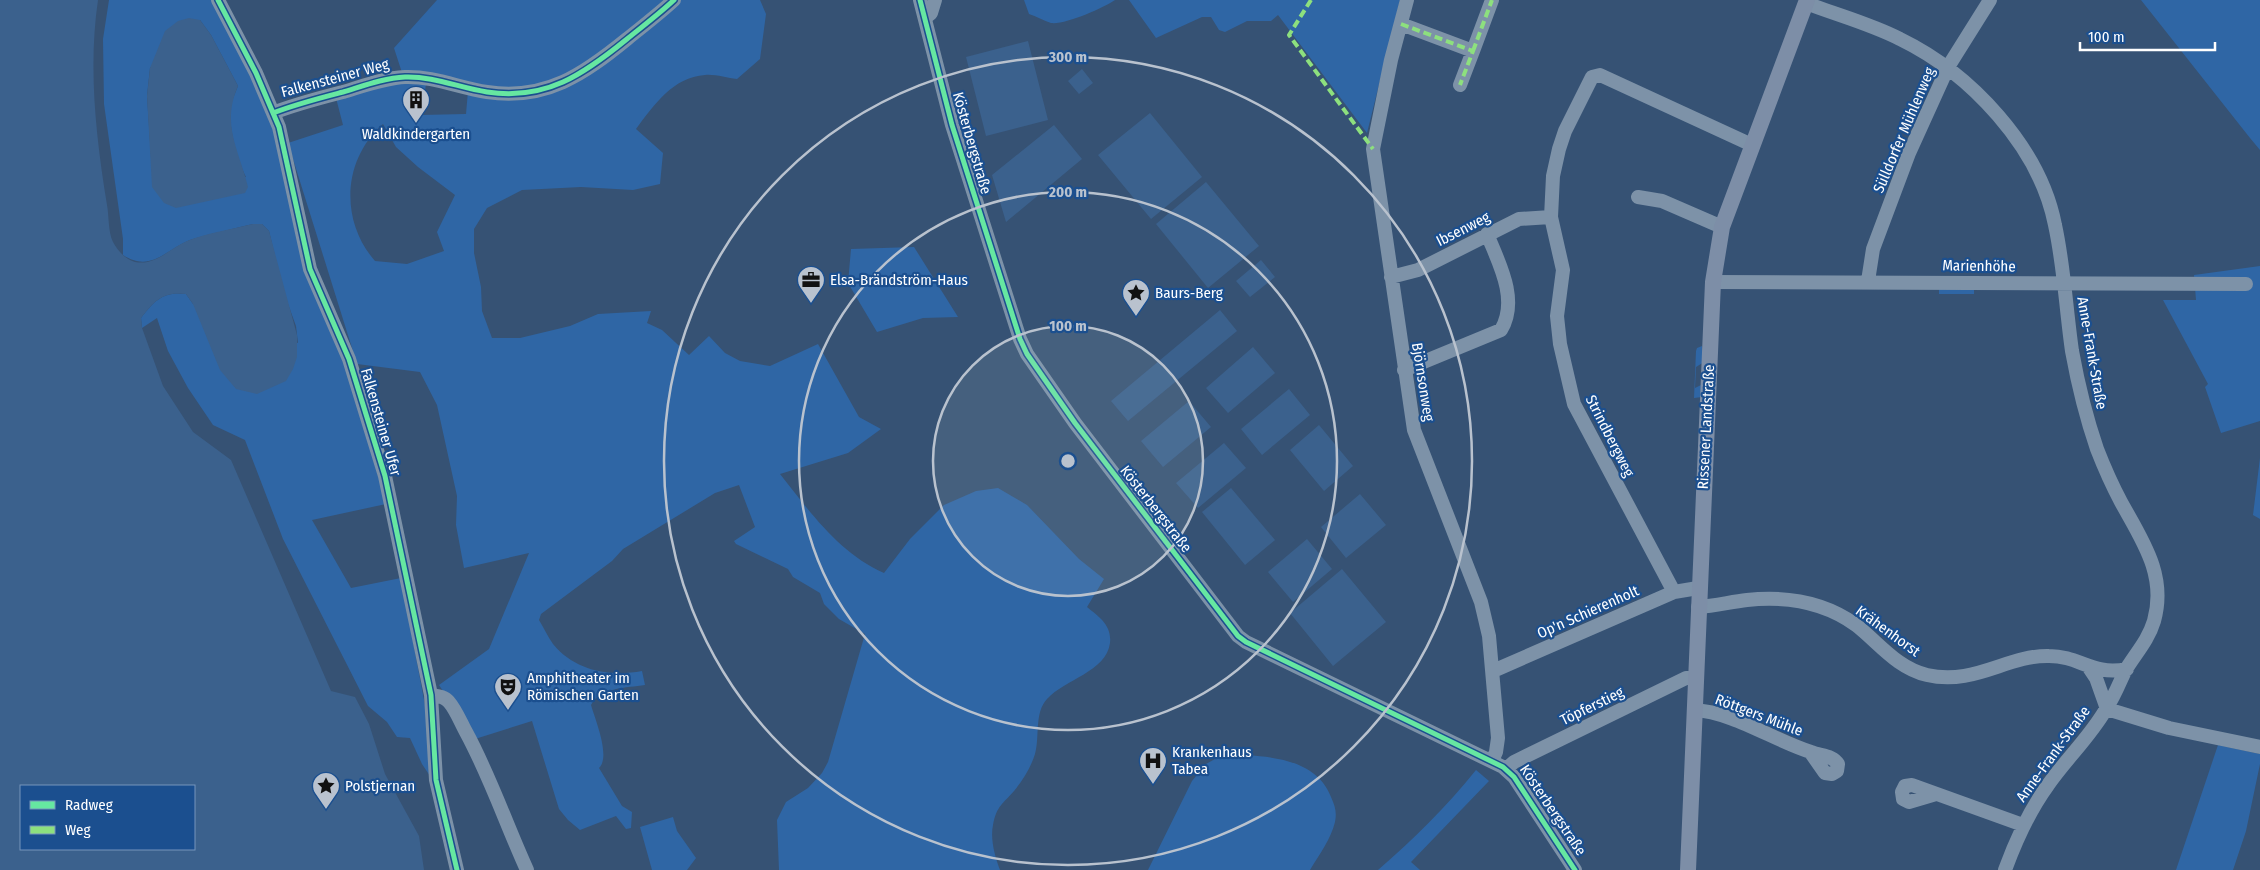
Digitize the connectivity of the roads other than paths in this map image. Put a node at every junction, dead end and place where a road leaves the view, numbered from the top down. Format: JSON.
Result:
{"nodes":[{"id":1,"x":218,"y":0,"type":"edge"},
{"id":2,"x":674,"y":0,"type":"edge"},
{"id":3,"x":920,"y":0,"type":"edge"},
{"id":4,"x":935,"y":0,"type":"edge"},
{"id":5,"x":1407,"y":0,"type":"edge"},
{"id":6,"x":1492,"y":0,"type":"edge"},
{"id":7,"x":1990,"y":0,"type":"edge"},
{"id":8,"x":1807,"y":2,"type":"edge"},
{"id":9,"x":925,"y":18,"type":"junction"},
{"id":10,"x":1401,"y":24,"type":"junction"},
{"id":11,"x":1473,"y":51,"type":"junction"},
{"id":12,"x":1948,"y":67,"type":"junction"},
{"id":13,"x":1460,"y":85,"type":"dead end"},
{"id":14,"x":274,"y":113,"type":"junction"},
{"id":15,"x":1752,"y":145,"type":"junction"},
{"id":16,"x":1638,"y":197,"type":"dead end"},
{"id":17,"x":1551,"y":217,"type":"junction"},
{"id":18,"x":1722,"y":228,"type":"junction"},
{"id":19,"x":1487,"y":234,"type":"junction"},
{"id":20,"x":1390,"y":277,"type":"junction"},
{"id":21,"x":1868,"y":281,"type":"junction"},
{"id":22,"x":1712,"y":282,"type":"junction"},
{"id":23,"x":2064,"y":283,"type":"junction"},
{"id":24,"x":2246,"y":284,"type":"dead end"},
{"id":25,"x":1404,"y":370,"type":"junction"},
{"id":26,"x":1698,"y":588,"type":"junction"},
{"id":27,"x":1674,"y":592,"type":"junction"},
{"id":28,"x":1698,"y":608,"type":"junction"},
{"id":29,"x":2088,"y":666,"type":"junction"},
{"id":30,"x":2127,"y":668,"type":"junction"},
{"id":31,"x":1493,"y":671,"type":"junction"},
{"id":32,"x":1694,"y":678,"type":"junction"},
{"id":33,"x":432,"y":695,"type":"junction"},
{"id":34,"x":2107,"y":709,"type":"junction"},
{"id":35,"x":1694,"y":710,"type":"junction"},
{"id":36,"x":2260,"y":747,"type":"edge"},
{"id":37,"x":1811,"y":753,"type":"dead end"},
{"id":38,"x":1492,"y":760,"type":"junction"},
{"id":39,"x":1506,"y":769,"type":"junction"},
{"id":40,"x":1936,"y":794,"type":"dead end"},
{"id":41,"x":2023,"y":825,"type":"junction"},
{"id":42,"x":457,"y":870,"type":"edge"},
{"id":43,"x":527,"y":870,"type":"edge"},
{"id":44,"x":1575,"y":870,"type":"edge"},
{"id":45,"x":1688,"y":870,"type":"edge"},
{"id":46,"x":2005,"y":870,"type":"edge"}],
"edges":[{"from":1,"to":14,"type":"street","name":"Falkensteiner Ufer"},
{"from":2,"to":14,"type":"street","name":"Falkensteiner Weg"},
{"from":3,"to":9,"type":"street","name":"Kösterbergstraße"},
{"from":4,"to":9,"type":"street"},
{"from":5,"to":10,"type":"street","name":"Björnsonweg"},
{"from":6,"to":11,"type":"street"},
{"from":7,"to":12,"type":"street","name":"Sülldorfer Mühlenweg"},
{"from":8,"to":12,"type":"street","name":"Anne-Frank-Straße"},
{"from":8,"to":15,"type":"main road","name":"Rissener Landstraße"},
{"from":9,"to":38,"type":"street","name":"Kösterbergstraße"},
{"from":10,"to":11,"type":"street"},
{"from":10,"to":20,"type":"street","name":"Björnsonweg"},
{"from":11,"to":13,"type":"street"},
{"from":12,"to":21,"type":"street","name":"Sülldorfer Mühlenweg"},
{"from":12,"to":23,"type":"street","name":"Anne-Frank-Straße"},
{"from":14,"to":33,"type":"street","name":"Falkensteiner Ufer"},
{"from":15,"to":17,"type":"street","name":"Strindbergweg"},
{"from":15,"to":18,"type":"main road","name":"Rissener Landstraße"},
{"from":16,"to":18,"type":"street"},
{"from":17,"to":19,"type":"street","name":"Ibsenweg"},
{"from":17,"to":27,"type":"street","name":"Strindbergweg"},
{"from":18,"to":22,"type":"main road","name":"Rissener Landstraße"},
{"from":19,"to":20,"type":"street","name":"Ibsenweg"},
{"from":19,"to":25,"type":"street"},
{"from":20,"to":25,"type":"street","name":"Björnsonweg"},
{"from":21,"to":22,"type":"street","name":"Marienhöhe"},
{"from":21,"to":23,"type":"street","name":"Marienhöhe"},
{"from":22,"to":26,"type":"main road","name":"Rissener Landstraße"},
{"from":23,"to":24,"type":"street","name":"Marienhöhe"},
{"from":23,"to":30,"type":"street","name":"Anne-Frank-Straße"},
{"from":25,"to":31,"type":"street","name":"Björnsonweg"},
{"from":26,"to":27,"type":"street","name":"Op'n Schierenholt"},
{"from":26,"to":28,"type":"main road","name":"Rissener Landstraße"},
{"from":27,"to":31,"type":"street","name":"Op'n Schierenholt"},
{"from":28,"to":29,"type":"street","name":"Krähenhorst"},
{"from":28,"to":32,"type":"main road","name":"Rissener Landstraße"},
{"from":29,"to":30,"type":"street","name":"Krähenhorst"},
{"from":29,"to":34,"type":"street"},
{"from":30,"to":34,"type":"street","name":"Anne-Frank-Straße"},
{"from":31,"to":38,"type":"street","name":"Björnsonweg"},
{"from":32,"to":35,"type":"main road","name":"Rissener Landstraße"},
{"from":32,"to":39,"type":"street","name":"Töpferstieg"},
{"from":33,"to":42,"type":"street","name":"Falkensteiner Ufer"},
{"from":33,"to":43,"type":"street"},
{"from":34,"to":36,"type":"street"},
{"from":34,"to":41,"type":"street","name":"Anne-Frank-Straße"},
{"from":35,"to":37,"type":"street","name":"Röttgers Mühle"},
{"from":35,"to":45,"type":"main road","name":"Rissener Landstraße"},
{"from":38,"to":39,"type":"street","name":"Kösterbergstraße"},
{"from":39,"to":44,"type":"street","name":"Kösterbergstraße"},
{"from":40,"to":41,"type":"street"},
{"from":41,"to":46,"type":"street","name":"Anne-Frank-Straße"}]}
